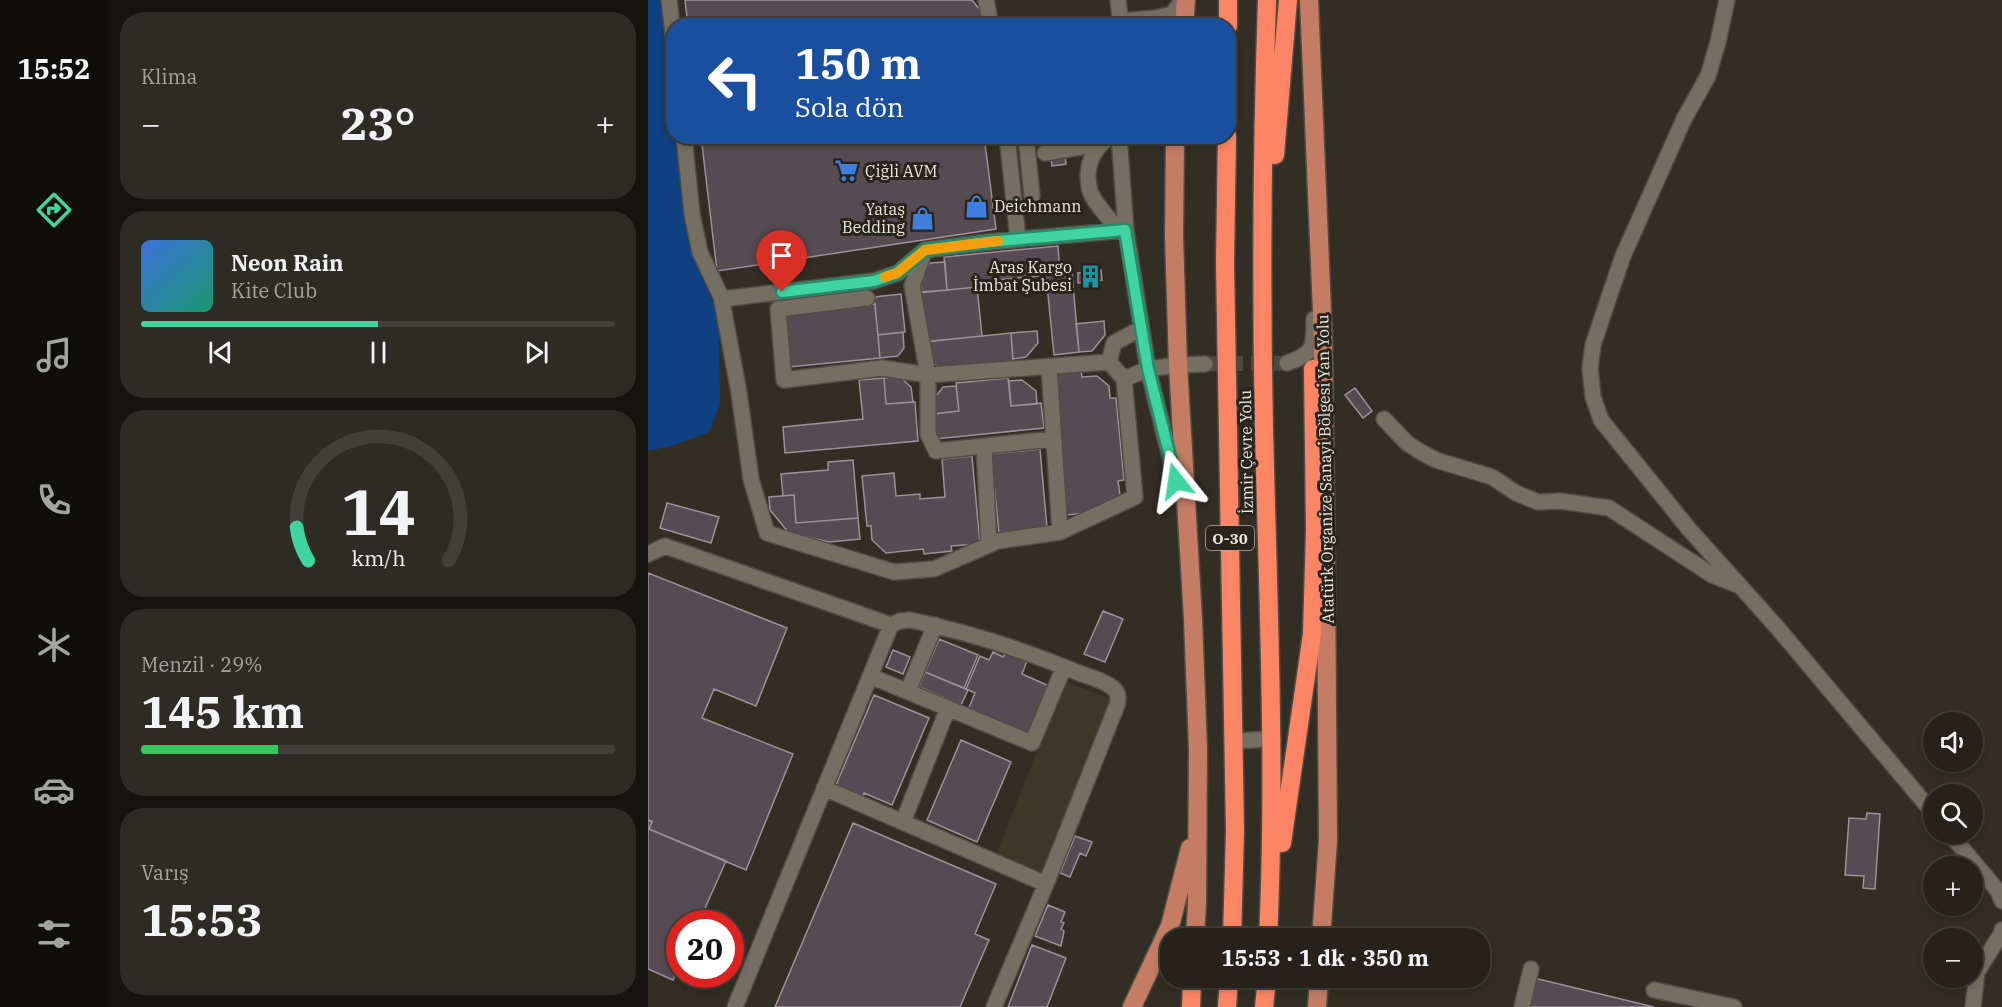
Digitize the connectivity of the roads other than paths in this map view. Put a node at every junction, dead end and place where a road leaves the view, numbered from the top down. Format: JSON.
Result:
{"nodes":[{"id":1,"x":669,"y":0,"type":"edge"},
{"id":2,"x":986,"y":0,"type":"edge"},
{"id":3,"x":1118,"y":0,"type":"edge"},
{"id":4,"x":1185,"y":0,"type":"edge"},
{"id":5,"x":1228,"y":0,"type":"edge"},
{"id":6,"x":1267,"y":0,"type":"edge"},
{"id":7,"x":1288,"y":0,"type":"edge"},
{"id":8,"x":1309,"y":0,"type":"edge"},
{"id":9,"x":1727,"y":0,"type":"edge"},
{"id":10,"x":671,"y":18,"type":"edge"},
{"id":11,"x":989,"y":18,"type":"edge"},
{"id":12,"x":1120,"y":18,"type":"edge"},
{"id":13,"x":1156,"y":18,"type":"edge"},
{"id":14,"x":1184,"y":18,"type":"edge"},
{"id":15,"x":1227,"y":18,"type":"edge"},
{"id":16,"x":685,"y":144,"type":"edge"},
{"id":17,"x":1008,"y":144,"type":"edge"},
{"id":18,"x":1026,"y":144,"type":"edge"},
{"id":19,"x":1087,"y":144,"type":"edge"},
{"id":20,"x":1102,"y":144,"type":"edge"},
{"id":21,"x":1119,"y":144,"type":"edge"},
{"id":22,"x":1175,"y":144,"type":"edge"},
{"id":23,"x":1227,"y":144,"type":"edge"},
{"id":24,"x":1045,"y":153,"type":"dead end"},
{"id":25,"x":1317,"y":168,"type":"junction"},
{"id":26,"x":1032,"y":196,"type":"dead end"},
{"id":27,"x":1122,"y":230,"type":"junction"},
{"id":28,"x":1263,"y":234,"type":"junction"},
{"id":29,"x":1018,"y":239,"type":"junction"},
{"id":30,"x":925,"y":250,"type":"junction"},
{"id":31,"x":721,"y":296,"type":"junction"},
{"id":32,"x":867,"y":298,"type":"dead end"},
{"id":33,"x":1140,"y":328,"type":"junction"},
{"id":34,"x":1109,"y":362,"type":"junction"},
{"id":35,"x":1287,"y":363,"type":"tunnel mouth"},
{"id":36,"x":1205,"y":364,"type":"tunnel mouth"},
{"id":37,"x":1178,"y":365,"type":"junction"},
{"id":38,"x":1049,"y":367,"type":"junction"},
{"id":39,"x":1148,"y":369,"type":"junction"},
{"id":40,"x":1313,"y":369,"type":"dead end"},
{"id":41,"x":927,"y":375,"type":"junction"},
{"id":42,"x":1124,"y":379,"type":"junction"},
{"id":43,"x":1384,"y":419,"type":"dead end"},
{"id":44,"x":1054,"y":439,"type":"junction"},
{"id":45,"x":984,"y":446,"type":"junction"},
{"id":46,"x":1185,"y":502,"type":"junction"},
{"id":47,"x":1060,"y":532,"type":"junction"},
{"id":48,"x":989,"y":545,"type":"junction"},
{"id":49,"x":648,"y":554,"type":"edge"},
{"id":50,"x":1742,"y":588,"type":"junction"},
{"id":51,"x":891,"y":625,"type":"junction"},
{"id":52,"x":935,"y":625,"type":"junction"},
{"id":53,"x":1064,"y":667,"type":"junction"},
{"id":54,"x":870,"y":676,"type":"junction"},
{"id":55,"x":908,"y":691,"type":"junction"},
{"id":56,"x":948,"y":708,"type":"junction"},
{"id":57,"x":1273,"y":739,"type":"junction"},
{"id":58,"x":1234,"y":741,"type":"junction"},
{"id":59,"x":824,"y":788,"type":"junction"},
{"id":60,"x":1923,"y":801,"type":"edge"},
{"id":61,"x":1198,"y":811,"type":"junction"},
{"id":62,"x":903,"y":822,"type":"junction"},
{"id":63,"x":1958,"y":844,"type":"edge"},
{"id":64,"x":1046,"y":884,"type":"junction"},
{"id":65,"x":2002,"y":901,"type":"edge"},
{"id":66,"x":1195,"y":928,"type":"edge"},
{"id":67,"x":1232,"y":928,"type":"edge"},
{"id":68,"x":1269,"y":928,"type":"edge"},
{"id":69,"x":1269,"y":928,"type":"edge"},
{"id":70,"x":1322,"y":928,"type":"edge"},
{"id":71,"x":2002,"y":930,"type":"edge"},
{"id":72,"x":1531,"y":969,"type":"dead end"},
{"id":73,"x":1191,"y":988,"type":"edge"},
{"id":74,"x":1229,"y":988,"type":"edge"},
{"id":75,"x":1266,"y":988,"type":"edge"},
{"id":76,"x":1318,"y":988,"type":"edge"},
{"id":77,"x":1654,"y":990,"type":"dead end"},
{"id":78,"x":735,"y":1007,"type":"edge"},
{"id":79,"x":994,"y":1007,"type":"edge"},
{"id":80,"x":1132,"y":1007,"type":"edge"},
{"id":81,"x":1190,"y":1007,"type":"edge"},
{"id":82,"x":1227,"y":1007,"type":"edge"},
{"id":83,"x":1264,"y":1007,"type":"edge"},
{"id":84,"x":1317,"y":1007,"type":"edge"},
{"id":85,"x":1522,"y":1007,"type":"edge"},
{"id":86,"x":1734,"y":1007,"type":"edge"},
{"id":87,"x":1973,"y":1007,"type":"edge"}],
"edges":[{"from":1,"to":10,"type":"street"},
{"from":2,"to":11,"type":"street"},
{"from":3,"to":12,"type":"street"},
{"from":4,"to":13,"type":"street"},
{"from":4,"to":14,"type":"main road"},
{"from":5,"to":15,"type":"highway"},
{"from":6,"to":28,"type":"highway","name":"İzmir Çevre Yolu","number":"O-30"},
{"from":7,"to":28,"type":"highway"},
{"from":8,"to":25,"type":"main road","name":"Atatürk Organize Sanayi Bölgesi Yan Yolu"},
{"from":9,"to":50,"type":"street"},
{"from":16,"to":31,"type":"street"},
{"from":17,"to":29,"type":"street"},
{"from":18,"to":26,"type":"street"},
{"from":19,"to":24,"type":"street"},
{"from":20,"to":27,"type":"street"},
{"from":21,"to":27,"type":"street"},
{"from":22,"to":37,"type":"main road"},
{"from":23,"to":58,"type":"highway","name":"İzmir Çevre Yolu","number":"O-30"},
{"from":25,"to":35,"type":"street"},
{"from":25,"to":70,"type":"main road","name":"Atatürk Organize Sanayi Bölgesi Yan Yolu"},
{"from":27,"to":29,"type":"street"},
{"from":27,"to":33,"type":"street"},
{"from":28,"to":57,"type":"highway","name":"İzmir Çevre Yolu","number":"O-30"},
{"from":29,"to":30,"type":"street"},
{"from":30,"to":31,"type":"street"},
{"from":30,"to":41,"type":"street"},
{"from":31,"to":48,"type":"street"},
{"from":32,"to":41,"type":"street"},
{"from":33,"to":34,"type":"street"},
{"from":33,"to":39,"type":"street"},
{"from":34,"to":38,"type":"street"},
{"from":34,"to":42,"type":"street"},
{"from":36,"to":37,"type":"street"},
{"from":37,"to":39,"type":"street"},
{"from":37,"to":46,"type":"main road"},
{"from":38,"to":41,"type":"street"},
{"from":38,"to":44,"type":"street"},
{"from":39,"to":42,"type":"street"},
{"from":39,"to":46,"type":"street"},
{"from":40,"to":69,"type":"highway"},
{"from":41,"to":45,"type":"street"},
{"from":42,"to":47,"type":"street"},
{"from":43,"to":50,"type":"street"},
{"from":44,"to":45,"type":"street"},
{"from":44,"to":47,"type":"street"},
{"from":45,"to":48,"type":"street"},
{"from":46,"to":61,"type":"main road"},
{"from":47,"to":48,"type":"street"},
{"from":49,"to":51,"type":"street"},
{"from":50,"to":60,"type":"street"},
{"from":51,"to":52,"type":"street"},
{"from":51,"to":54,"type":"street"},
{"from":52,"to":53,"type":"street"},
{"from":52,"to":55,"type":"street"},
{"from":53,"to":56,"type":"street"},
{"from":53,"to":64,"type":"street"},
{"from":54,"to":55,"type":"street"},
{"from":54,"to":59,"type":"street"},
{"from":55,"to":56,"type":"street"},
{"from":56,"to":62,"type":"street"},
{"from":57,"to":58,"type":"street"},
{"from":57,"to":68,"type":"highway","name":"İzmir Çevre Yolu","number":"O-30"},
{"from":58,"to":67,"type":"highway","name":"İzmir Çevre Yolu","number":"O-30"},
{"from":59,"to":62,"type":"street"},
{"from":59,"to":78,"type":"street"},
{"from":61,"to":66,"type":"main road"},
{"from":61,"to":80,"type":"main road"},
{"from":62,"to":64,"type":"street"},
{"from":63,"to":65,"type":"street"},
{"from":64,"to":79,"type":"street"},
{"from":71,"to":87,"type":"street"},
{"from":72,"to":85,"type":"street"},
{"from":73,"to":81,"type":"highway"},
{"from":74,"to":82,"type":"highway"},
{"from":75,"to":83,"type":"highway"},
{"from":76,"to":84,"type":"main road"},
{"from":77,"to":86,"type":"street"}]}
